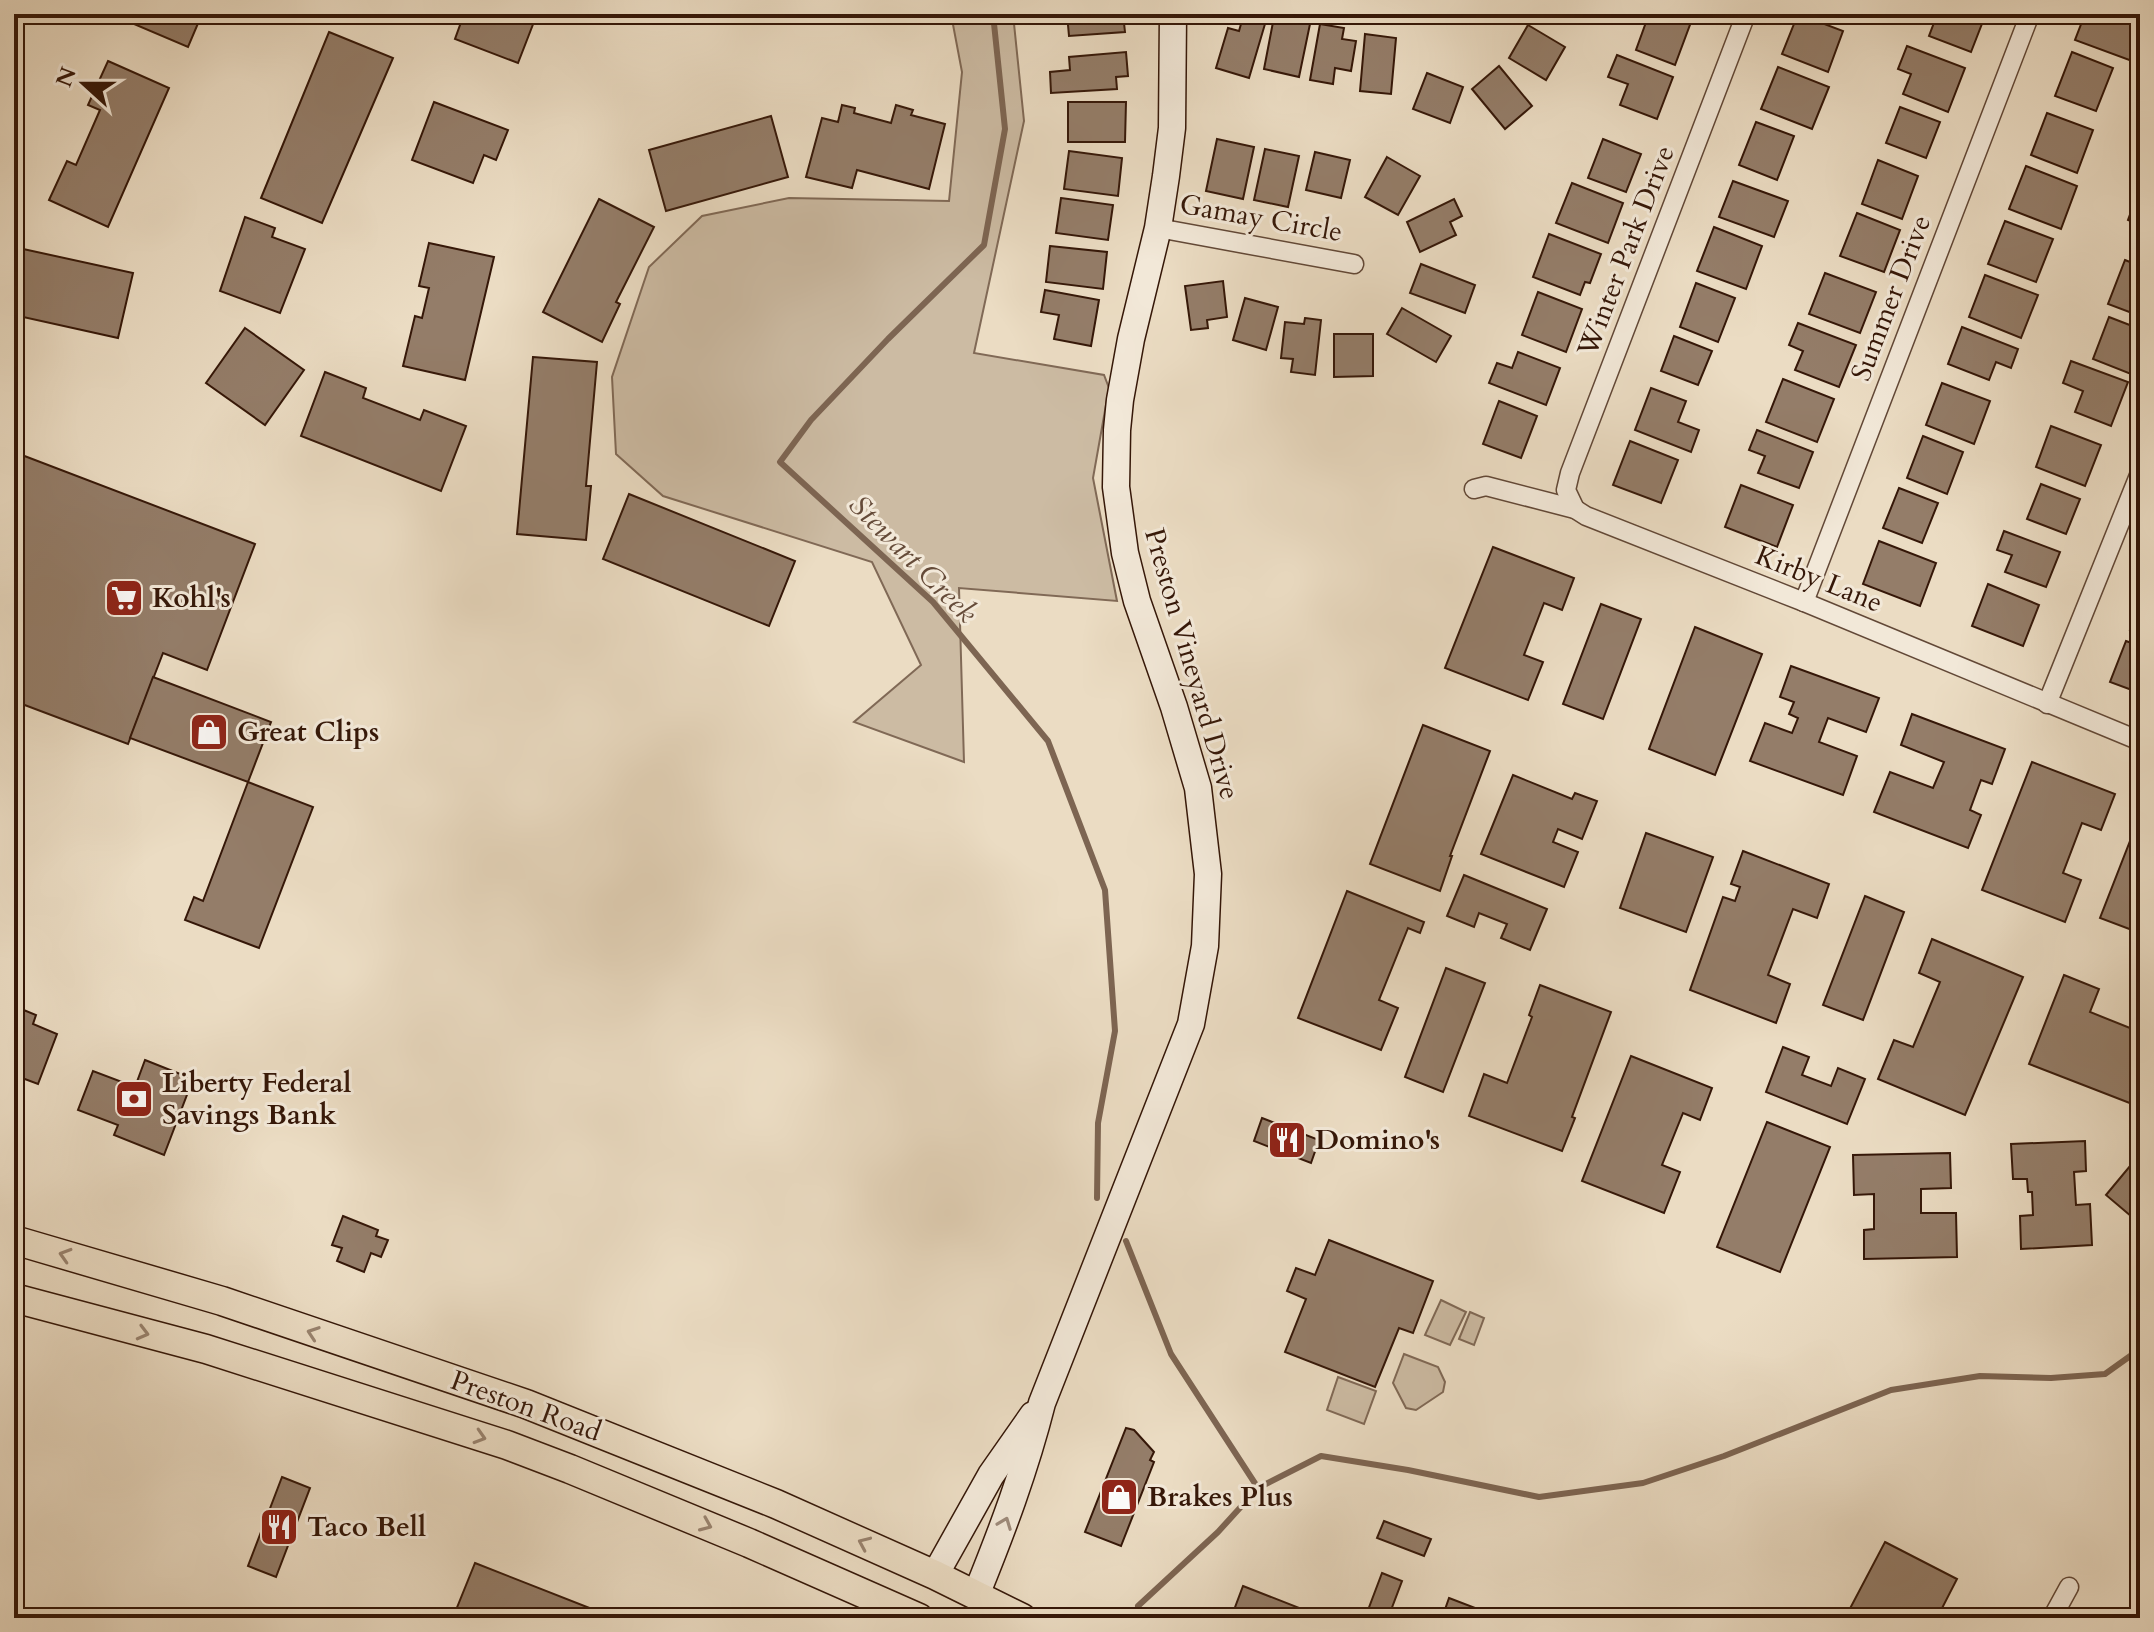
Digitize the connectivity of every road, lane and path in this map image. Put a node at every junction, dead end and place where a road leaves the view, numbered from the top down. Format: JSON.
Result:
{"nodes":[{"id":1,"x":1173,"y":14,"type":"edge"},
{"id":2,"x":1746,"y":14,"type":"edge"},
{"id":3,"x":2030,"y":14,"type":"edge"},
{"id":4,"x":1158,"y":228,"type":"junction"},
{"id":5,"x":1354,"y":264,"type":"dead end"},
{"id":6,"x":2140,"y":473,"type":"edge"},
{"id":7,"x":1474,"y":489,"type":"dead end"},
{"id":8,"x":1575,"y":509,"type":"junction"},
{"id":9,"x":1804,"y":602,"type":"junction"},
{"id":10,"x":2047,"y":704,"type":"junction"},
{"id":11,"x":2140,"y":741,"type":"edge"},
{"id":12,"x":14,"y":1240,"type":"edge"},
{"id":13,"x":14,"y":1298,"type":"edge"},
{"id":14,"x":387,"y":1358,"type":"junction"},
{"id":15,"x":419,"y":1368,"type":"junction"},
{"id":16,"x":374,"y":1403,"type":"junction"},
{"id":17,"x":1042,"y":1403,"type":"junction"},
{"id":18,"x":406,"y":1413,"type":"junction"},
{"id":19,"x":935,"y":1575,"type":"junction"},
{"id":20,"x":2069,"y":1587,"type":"dead end"},
{"id":21,"x":969,"y":1607,"type":"edge"},
{"id":22,"x":916,"y":1617,"type":"edge"},
{"id":23,"x":1022,"y":1618,"type":"edge"},
{"id":24,"x":2052,"y":1618,"type":"edge"}],
"edges":[{"from":1,"to":4,"type":"street","name":"Preston Vineyard Drive"},
{"from":2,"to":8,"type":"street","name":"Winter Park Drive"},
{"from":3,"to":9,"type":"street","name":"Summer Drive"},
{"from":4,"to":5,"type":"street","name":"Gamay Circle"},
{"from":4,"to":17,"type":"street","name":"Preston Vineyard Drive"},
{"from":6,"to":10,"type":"street"},
{"from":7,"to":8,"type":"street","name":"Kirby Lane"},
{"from":8,"to":9,"type":"street","name":"Kirby Lane"},
{"from":9,"to":10,"type":"street","name":"Kirby Lane"},
{"from":10,"to":11,"type":"street","name":"Kirby Lane"},
{"from":14,"to":12,"type":"main road","name":"Preston Road","one_way":true},
{"from":13,"to":16,"type":"main road","name":"Preston Road","one_way":true},
{"from":14,"to":15,"type":"main road","name":"Preston Road"},
{"from":14,"to":16,"type":"main road"},
{"from":15,"to":18,"type":"main road"},
{"from":19,"to":15,"type":"main road","name":"Preston Road","one_way":true},
{"from":16,"to":18,"type":"main road","name":"Preston Road"},
{"from":17,"to":19,"type":"street","name":"Preston Vineyard Drive"},
{"from":21,"to":17,"type":"street","name":"Preston Vineyard Drive","one_way":true},
{"from":18,"to":22,"type":"main road","name":"Preston Road","one_way":true},
{"from":19,"to":21,"type":"main road","name":"Preston Road"},
{"from":19,"to":22,"type":"main road"},
{"from":20,"to":24,"type":"street"},
{"from":21,"to":23,"type":"main road","name":"Preston Road"}]}
